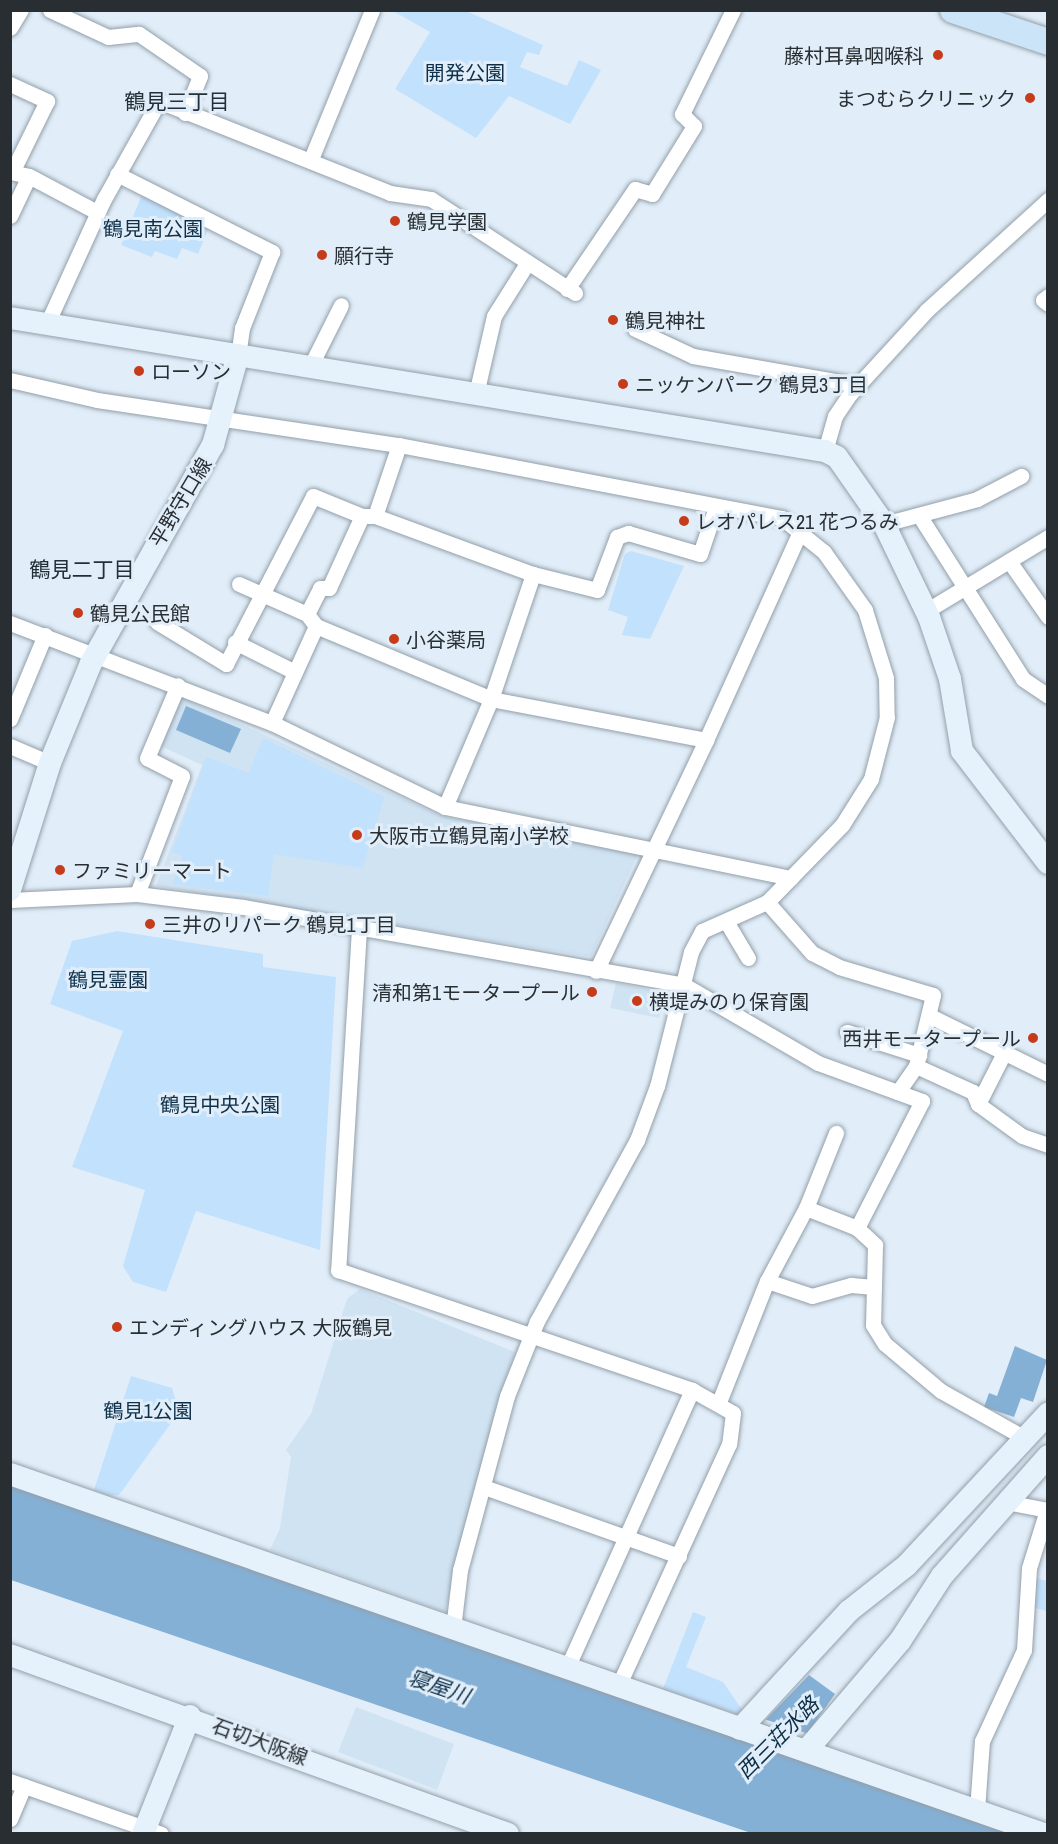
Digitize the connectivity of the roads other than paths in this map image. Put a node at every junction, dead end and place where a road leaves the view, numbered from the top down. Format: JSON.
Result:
{"nodes":[{"id":1,"x":21,"y":10,"type":"edge"},
{"id":2,"x":50,"y":10,"type":"edge"},
{"id":3,"x":372,"y":10,"type":"edge"},
{"id":4,"x":733,"y":10,"type":"edge"},
{"id":5,"x":953,"y":10,"type":"edge"},
{"id":6,"x":10,"y":28,"type":"edge"},
{"id":7,"x":1047,"y":42,"type":"edge"},
{"id":8,"x":10,"y":84,"type":"edge"},
{"id":9,"x":185,"y":112,"type":"junction"},
{"id":10,"x":311,"y":159,"type":"junction"},
{"id":11,"x":11,"y":172,"type":"edge"},
{"id":12,"x":117,"y":174,"type":"junction"},
{"id":13,"x":29,"y":176,"type":"junction"},
{"id":14,"x":1047,"y":202,"type":"edge"},
{"id":15,"x":97,"y":212,"type":"junction"},
{"id":16,"x":10,"y":216,"type":"edge"},
{"id":17,"x":526,"y":265,"type":"junction"},
{"id":18,"x":1047,"y":296,"type":"edge"},
{"id":19,"x":1047,"y":304,"type":"edge"},
{"id":20,"x":341,"y":305,"type":"dead end"},
{"id":21,"x":10,"y":318,"type":"edge"},
{"id":22,"x":46,"y":326,"type":"junction"},
{"id":23,"x":635,"y":329,"type":"dead end"},
{"id":24,"x":238,"y":355,"type":"junction"},
{"id":25,"x":310,"y":367,"type":"junction"},
{"id":26,"x":10,"y":380,"type":"edge"},
{"id":27,"x":858,"y":385,"type":"junction"},
{"id":28,"x":476,"y":394,"type":"junction"},
{"id":29,"x":223,"y":418,"type":"junction"},
{"id":30,"x":399,"y":445,"type":"junction"},
{"id":31,"x":825,"y":451,"type":"junction"},
{"id":32,"x":1021,"y":476,"type":"dead end"},
{"id":33,"x":716,"y":507,"type":"junction"},
{"id":34,"x":919,"y":515,"type":"junction"},
{"id":35,"x":369,"y":516,"type":"junction"},
{"id":36,"x":884,"y":524,"type":"junction"},
{"id":37,"x":800,"y":534,"type":"junction"},
{"id":38,"x":1047,"y":537,"type":"edge"},
{"id":39,"x":1009,"y":561,"type":"junction"},
{"id":40,"x":532,"y":574,"type":"junction"},
{"id":41,"x":239,"y":584,"type":"dead end"},
{"id":42,"x":965,"y":590,"type":"junction"},
{"id":43,"x":265,"y":596,"type":"junction"},
{"id":44,"x":926,"y":611,"type":"junction"},
{"id":45,"x":1047,"y":617,"type":"edge"},
{"id":46,"x":312,"y":620,"type":"junction"},
{"id":47,"x":157,"y":622,"type":"dead end"},
{"id":48,"x":10,"y":623,"type":"edge"},
{"id":49,"x":45,"y":635,"type":"junction"},
{"id":50,"x":235,"y":642,"type":"junction"},
{"id":51,"x":95,"y":652,"type":"junction"},
{"id":52,"x":295,"y":672,"type":"junction"},
{"id":53,"x":178,"y":685,"type":"junction"},
{"id":54,"x":1047,"y":696,"type":"edge"},
{"id":55,"x":491,"y":699,"type":"junction"},
{"id":56,"x":10,"y":719,"type":"edge"},
{"id":57,"x":272,"y":723,"type":"junction"},
{"id":58,"x":706,"y":740,"type":"junction"},
{"id":59,"x":10,"y":746,"type":"edge"},
{"id":60,"x":50,"y":763,"type":"junction"},
{"id":61,"x":445,"y":807,"type":"junction"},
{"id":62,"x":655,"y":850,"type":"junction"},
{"id":63,"x":1047,"y":863,"type":"edge"},
{"id":64,"x":791,"y":878,"type":"junction"},
{"id":65,"x":10,"y":890,"type":"edge"},
{"id":66,"x":137,"y":894,"type":"junction"},
{"id":67,"x":10,"y":900,"type":"edge"},
{"id":68,"x":767,"y":902,"type":"junction"},
{"id":69,"x":726,"y":921,"type":"junction"},
{"id":70,"x":359,"y":929,"type":"junction"},
{"id":71,"x":748,"y":958,"type":"dead end"},
{"id":72,"x":596,"y":970,"type":"junction"},
{"id":73,"x":684,"y":985,"type":"junction"},
{"id":74,"x":930,"y":1016,"type":"junction"},
{"id":75,"x":847,"y":1032,"type":"dead end"},
{"id":76,"x":1004,"y":1053,"type":"junction"},
{"id":77,"x":917,"y":1061,"type":"junction"},
{"id":78,"x":1047,"y":1074,"type":"edge"},
{"id":79,"x":898,"y":1092,"type":"junction"},
{"id":80,"x":978,"y":1104,"type":"junction"},
{"id":81,"x":837,"y":1133,"type":"dead end"},
{"id":82,"x":1047,"y":1145,"type":"edge"},
{"id":83,"x":806,"y":1208,"type":"junction"},
{"id":84,"x":857,"y":1228,"type":"junction"},
{"id":85,"x":767,"y":1281,"type":"junction"},
{"id":86,"x":874,"y":1287,"type":"junction"},
{"id":87,"x":531,"y":1336,"type":"junction"},
{"id":88,"x":692,"y":1390,"type":"junction"},
{"id":89,"x":719,"y":1402,"type":"junction"},
{"id":90,"x":1039,"y":1425,"type":"edge"},
{"id":91,"x":1047,"y":1456,"type":"edge"},
{"id":92,"x":10,"y":1474,"type":"edge"},
{"id":93,"x":484,"y":1487,"type":"junction"},
{"id":94,"x":1006,"y":1502,"type":"junction"},
{"id":95,"x":1047,"y":1510,"type":"edge"},
{"id":96,"x":626,"y":1535,"type":"junction"},
{"id":97,"x":679,"y":1556,"type":"junction"},
{"id":98,"x":453,"y":1629,"type":"junction"},
{"id":99,"x":10,"y":1655,"type":"edge"},
{"id":100,"x":567,"y":1668,"type":"junction"},
{"id":101,"x":618,"y":1686,"type":"junction"},
{"id":102,"x":190,"y":1716,"type":"junction"},
{"id":103,"x":747,"y":1731,"type":"junction"},
{"id":104,"x":800,"y":1749,"type":"junction"},
{"id":105,"x":17,"y":1784,"type":"edge"},
{"id":106,"x":976,"y":1810,"type":"junction"},
{"id":107,"x":10,"y":1819,"type":"edge"},
{"id":108,"x":150,"y":1832,"type":"edge"},
{"id":109,"x":508,"y":1833,"type":"edge"},
{"id":110,"x":1044,"y":1833,"type":"edge"}],
"edges":[{"from":1,"to":6,"type":"street"},
{"from":2,"to":9,"type":"street"},
{"from":3,"to":10,"type":"street"},
{"from":4,"to":17,"type":"street"},
{"from":5,"to":7,"type":"main road"},
{"from":8,"to":11,"type":"street"},
{"from":9,"to":10,"type":"street"},
{"from":9,"to":12,"type":"street"},
{"from":10,"to":17,"type":"street"},
{"from":11,"to":13,"type":"street"},
{"from":12,"to":15,"type":"street"},
{"from":12,"to":24,"type":"street"},
{"from":13,"to":15,"type":"street"},
{"from":13,"to":16,"type":"street"},
{"from":14,"to":27,"type":"street"},
{"from":15,"to":22,"type":"street"},
{"from":17,"to":28,"type":"street"},
{"from":18,"to":19,"type":"street"},
{"from":20,"to":25,"type":"street"},
{"from":21,"to":22,"type":"street"},
{"from":22,"to":24,"type":"street"},
{"from":23,"to":27,"type":"street"},
{"from":24,"to":25,"type":"street"},
{"from":24,"to":29,"type":"street","name":"平野守口線"},
{"from":25,"to":28,"type":"street"},
{"from":26,"to":29,"type":"street"},
{"from":27,"to":31,"type":"street"},
{"from":28,"to":31,"type":"street"},
{"from":29,"to":30,"type":"street"},
{"from":29,"to":51,"type":"street","name":"平野守口線"},
{"from":30,"to":33,"type":"street"},
{"from":30,"to":35,"type":"street"},
{"from":31,"to":36,"type":"street"},
{"from":32,"to":34,"type":"street"},
{"from":33,"to":37,"type":"street"},
{"from":33,"to":40,"type":"street"},
{"from":34,"to":36,"type":"street"},
{"from":34,"to":42,"type":"street"},
{"from":35,"to":40,"type":"street"},
{"from":35,"to":43,"type":"street"},
{"from":35,"to":46,"type":"street"},
{"from":36,"to":44,"type":"street"},
{"from":37,"to":58,"type":"street"},
{"from":37,"to":64,"type":"street"},
{"from":38,"to":39,"type":"street"},
{"from":39,"to":42,"type":"street"},
{"from":39,"to":45,"type":"street"},
{"from":40,"to":55,"type":"street"},
{"from":41,"to":43,"type":"street"},
{"from":42,"to":44,"type":"street"},
{"from":42,"to":54,"type":"street"},
{"from":43,"to":46,"type":"street"},
{"from":43,"to":50,"type":"street"},
{"from":44,"to":63,"type":"street"},
{"from":46,"to":52,"type":"street"},
{"from":46,"to":55,"type":"street"},
{"from":47,"to":50,"type":"street"},
{"from":48,"to":49,"type":"street"},
{"from":49,"to":51,"type":"street"},
{"from":49,"to":56,"type":"street"},
{"from":50,"to":52,"type":"street"},
{"from":51,"to":53,"type":"street"},
{"from":51,"to":60,"type":"street","name":"平野守口線"},
{"from":52,"to":57,"type":"street"},
{"from":53,"to":57,"type":"street"},
{"from":53,"to":66,"type":"street"},
{"from":55,"to":58,"type":"street"},
{"from":55,"to":61,"type":"street"},
{"from":57,"to":61,"type":"street"},
{"from":58,"to":62,"type":"street"},
{"from":59,"to":60,"type":"street"},
{"from":60,"to":65,"type":"street","name":"平野守口線"},
{"from":61,"to":62,"type":"street"},
{"from":62,"to":64,"type":"street"},
{"from":62,"to":72,"type":"street"},
{"from":64,"to":68,"type":"street"},
{"from":66,"to":67,"type":"street"},
{"from":66,"to":70,"type":"street"},
{"from":68,"to":69,"type":"street"},
{"from":68,"to":74,"type":"street"},
{"from":69,"to":71,"type":"street"},
{"from":69,"to":73,"type":"street"},
{"from":70,"to":72,"type":"street"},
{"from":70,"to":87,"type":"street"},
{"from":72,"to":73,"type":"street"},
{"from":73,"to":79,"type":"street"},
{"from":73,"to":87,"type":"street"},
{"from":74,"to":76,"type":"street"},
{"from":74,"to":77,"type":"street"},
{"from":75,"to":77,"type":"street"},
{"from":76,"to":78,"type":"street"},
{"from":76,"to":80,"type":"street"},
{"from":77,"to":79,"type":"street"},
{"from":77,"to":80,"type":"street"},
{"from":79,"to":84,"type":"street"},
{"from":80,"to":82,"type":"street"},
{"from":81,"to":83,"type":"street"},
{"from":83,"to":84,"type":"street"},
{"from":83,"to":85,"type":"street"},
{"from":84,"to":86,"type":"street"},
{"from":85,"to":86,"type":"street"},
{"from":85,"to":89,"type":"street"},
{"from":86,"to":90,"type":"street"},
{"from":87,"to":88,"type":"street"},
{"from":87,"to":93,"type":"street"},
{"from":88,"to":89,"type":"street"},
{"from":88,"to":96,"type":"street"},
{"from":89,"to":97,"type":"street"},
{"from":90,"to":103,"type":"street"},
{"from":91,"to":94,"type":"street"},
{"from":92,"to":98,"type":"street"},
{"from":93,"to":96,"type":"street"},
{"from":93,"to":98,"type":"street"},
{"from":94,"to":95,"type":"street"},
{"from":94,"to":104,"type":"street"},
{"from":95,"to":106,"type":"street"},
{"from":96,"to":97,"type":"street"},
{"from":96,"to":100,"type":"street"},
{"from":97,"to":101,"type":"street"},
{"from":98,"to":100,"type":"street"},
{"from":99,"to":102,"type":"street","name":"石切大阪線"},
{"from":100,"to":101,"type":"street"},
{"from":101,"to":103,"type":"street"},
{"from":102,"to":108,"type":"street"},
{"from":102,"to":109,"type":"street","name":"石切大阪線"},
{"from":103,"to":104,"type":"street"},
{"from":104,"to":106,"type":"street"},
{"from":105,"to":107,"type":"street"},
{"from":105,"to":108,"type":"street"},
{"from":106,"to":110,"type":"street"}]}
